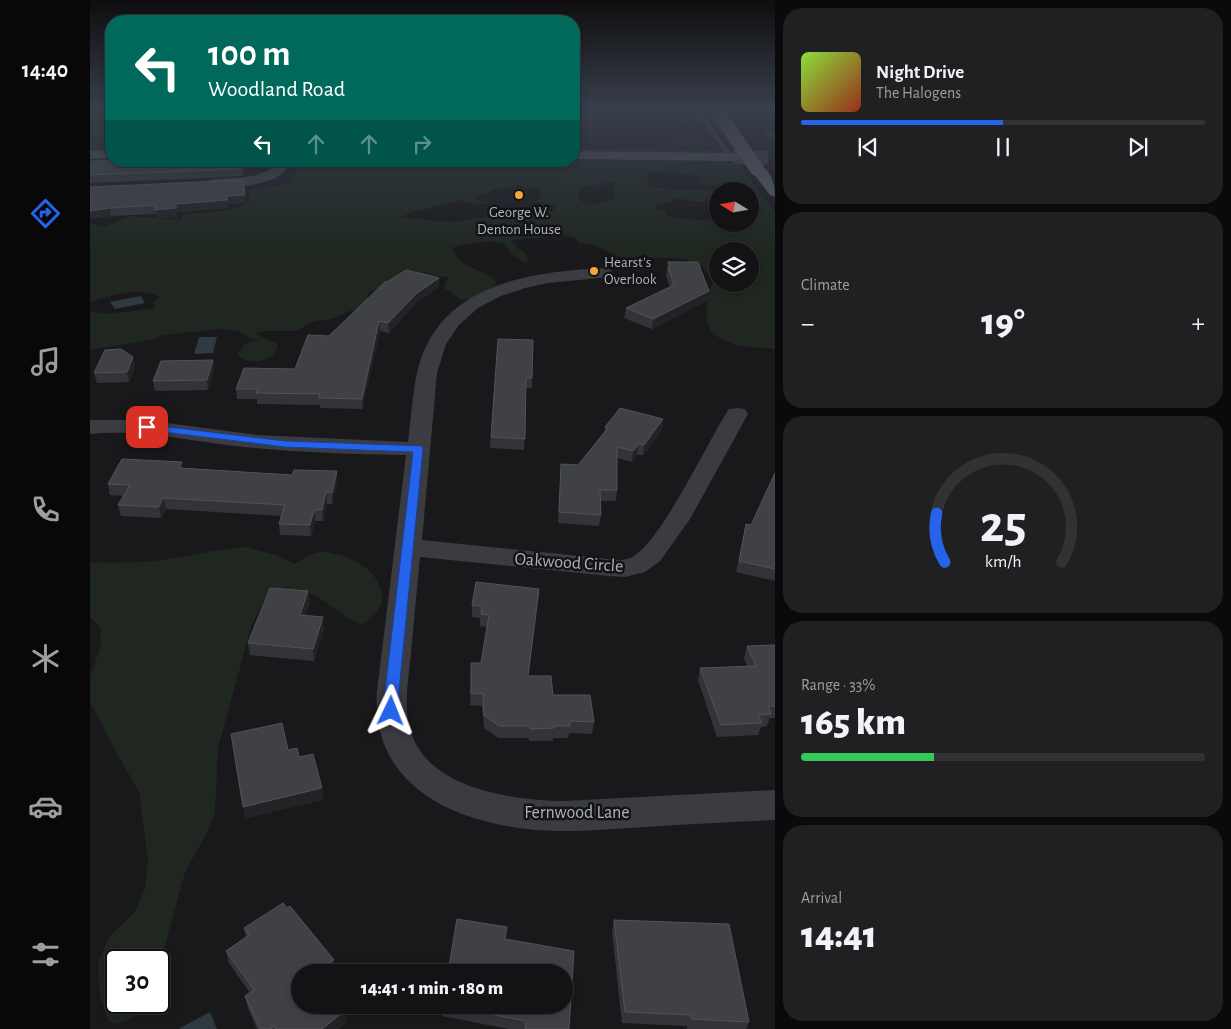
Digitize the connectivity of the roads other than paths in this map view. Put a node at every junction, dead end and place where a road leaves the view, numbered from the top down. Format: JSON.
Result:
{"nodes":[{"id":1,"x":580,"y":155,"type":"edge"},
{"id":2,"x":747,"y":155,"type":"edge"},
{"id":3,"x":732,"y":157,"type":"tunnel mouth"},
{"id":4,"x":262,"y":167,"type":"edge"},
{"id":5,"x":282,"y":167,"type":"edge"},
{"id":6,"x":254,"y":180,"type":"junction"},
{"id":7,"x":198,"y":185,"type":"edge"},
{"id":8,"x":775,"y":192,"type":"edge"},
{"id":9,"x":604,"y":273,"type":"dead end"},
{"id":10,"x":737,"y":414,"type":"dead end"},
{"id":11,"x":90,"y":428,"type":"edge"},
{"id":12,"x":418,"y":449,"type":"junction"},
{"id":13,"x":407,"y":547,"type":"junction"},
{"id":14,"x":775,"y":805,"type":"edge"}],
"edges":[{"from":1,"to":3,"type":"main road"},
{"from":2,"to":8,"type":"main road","bridge":true},
{"from":4,"to":6,"type":"street"},
{"from":5,"to":6,"type":"street"},
{"from":6,"to":7,"type":"street"},
{"from":9,"to":12,"type":"street","name":"Fernwood Lane"},
{"from":10,"to":13,"type":"street","name":"Oakwood Circle"},
{"from":11,"to":12,"type":"street"},
{"from":12,"to":13,"type":"street","name":"Fernwood Lane"},
{"from":13,"to":14,"type":"street","name":"Fernwood Lane"}]}
